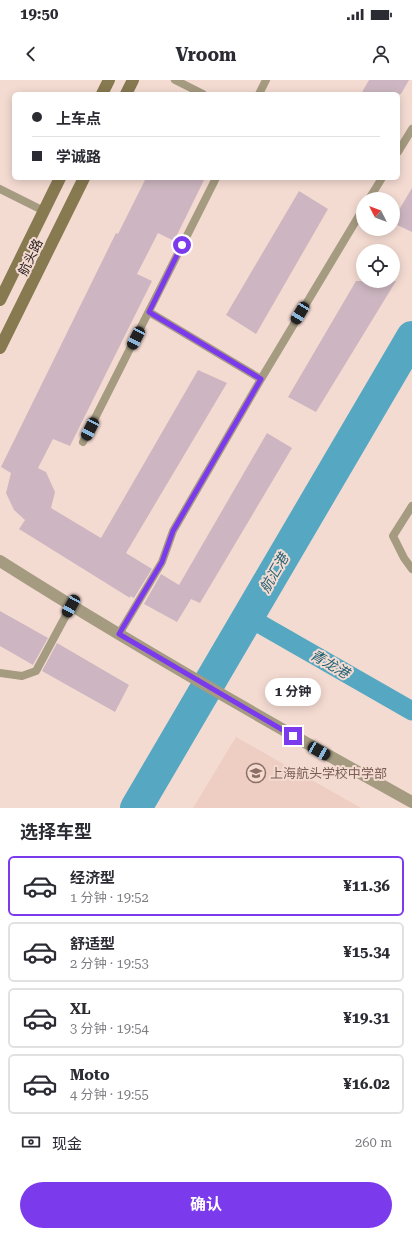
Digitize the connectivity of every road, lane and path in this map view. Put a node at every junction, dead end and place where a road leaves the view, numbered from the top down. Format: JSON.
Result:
{"nodes":[{"id":1,"x":109,"y":80,"type":"edge"},
{"id":2,"x":133,"y":80,"type":"edge"},
{"id":3,"x":175,"y":80,"type":"edge"},
{"id":4,"x":266,"y":80,"type":"edge"},
{"id":5,"x":103,"y":92,"type":"edge"},
{"id":6,"x":127,"y":92,"type":"edge"},
{"id":7,"x":199,"y":92,"type":"edge"},
{"id":8,"x":260,"y":92,"type":"edge"},
{"id":9,"x":412,"y":129,"type":"edge"},
{"id":10,"x":400,"y":149,"type":"edge"},
{"id":11,"x":59,"y":180,"type":"edge"},
{"id":12,"x":83,"y":180,"type":"edge"},
{"id":13,"x":215,"y":180,"type":"edge"},
{"id":14,"x":381,"y":180,"type":"edge"},
{"id":15,"x":0,"y":189,"type":"edge"},
{"id":16,"x":373,"y":192,"type":"edge"},
{"id":17,"x":44,"y":211,"type":"junction"},
{"id":18,"x":356,"y":221,"type":"edge"},
{"id":19,"x":0,"y":300,"type":"edge"},
{"id":20,"x":149,"y":312,"type":"junction"},
{"id":21,"x":0,"y":348,"type":"edge"},
{"id":22,"x":261,"y":379,"type":"junction"},
{"id":23,"x":83,"y":442,"type":"dead end"},
{"id":24,"x":412,"y":506,"type":"edge"},
{"id":25,"x":0,"y":561,"type":"edge"},
{"id":26,"x":412,"y":568,"type":"edge"},
{"id":27,"x":71,"y":606,"type":"junction"},
{"id":28,"x":119,"y":634,"type":"junction"},
{"id":29,"x":0,"y":673,"type":"edge"},
{"id":30,"x":412,"y":802,"type":"edge"}],
"edges":[{"from":1,"to":5,"type":"main road"},
{"from":2,"to":6,"type":"main road"},
{"from":3,"to":7,"type":"lane"},
{"from":4,"to":8,"type":"lane"},
{"from":9,"to":10,"type":"lane"},
{"from":11,"to":17,"type":"main road","name":"航头路"},
{"from":12,"to":21,"type":"main road","name":"航头路"},
{"from":13,"to":20,"type":"lane"},
{"from":14,"to":16,"type":"lane"},
{"from":15,"to":17,"type":"lane"},
{"from":17,"to":19,"type":"main road","name":"航头路"},
{"from":18,"to":22,"type":"lane"},
{"from":20,"to":22,"type":"lane"},
{"from":20,"to":23,"type":"lane"},
{"from":22,"to":28,"type":"lane"},
{"from":24,"to":26,"type":"lane"},
{"from":25,"to":27,"type":"street"},
{"from":27,"to":28,"type":"street"},
{"from":27,"to":29,"type":"lane"},
{"from":28,"to":30,"type":"street"}]}
